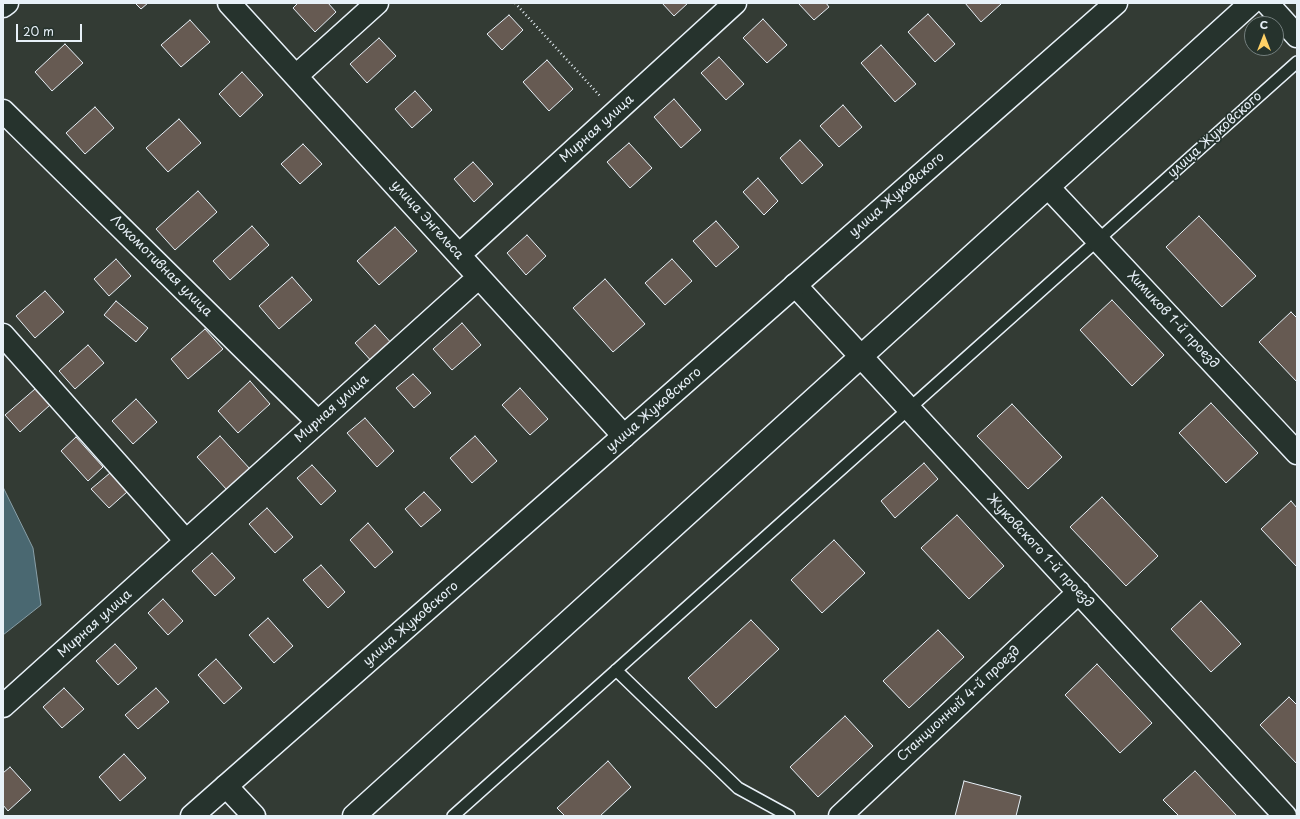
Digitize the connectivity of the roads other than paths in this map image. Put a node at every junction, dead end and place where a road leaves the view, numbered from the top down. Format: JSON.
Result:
{"nodes":[{"id":1,"x":7,"y":3,"type":"edge"},
{"id":2,"x":229,"y":3,"type":"edge"},
{"id":3,"x":377,"y":3,"type":"edge"},
{"id":4,"x":735,"y":3,"type":"edge"},
{"id":5,"x":1116,"y":3,"type":"edge"},
{"id":6,"x":1251,"y":3,"type":"edge"},
{"id":7,"x":1267,"y":3,"type":"edge"},
{"id":8,"x":3,"y":6,"type":"edge"},
{"id":9,"x":1297,"y":36,"type":"edge"},
{"id":10,"x":1297,"y":62,"type":"edge"},
{"id":11,"x":296,"y":76,"type":"junction"},
{"id":12,"x":3,"y":111,"type":"edge"},
{"id":13,"x":1048,"y":187,"type":"junction"},
{"id":14,"x":1098,"y":240,"type":"junction"},
{"id":15,"x":459,"y":255,"type":"junction"},
{"id":16,"x":479,"y":277,"type":"junction"},
{"id":17,"x":795,"y":285,"type":"junction"},
{"id":18,"x":3,"y":335,"type":"edge"},
{"id":19,"x":861,"y":357,"type":"junction"},
{"id":20,"x":909,"y":408,"type":"junction"},
{"id":21,"x":318,"y":422,"type":"junction"},
{"id":22,"x":624,"y":436,"type":"junction"},
{"id":23,"x":1297,"y":453,"type":"edge"},
{"id":24,"x":186,"y":541,"type":"junction"},
{"id":25,"x":1079,"y":592,"type":"junction"},
{"id":26,"x":616,"y":670,"type":"junction"},
{"id":27,"x":3,"y":706,"type":"edge"},
{"id":28,"x":226,"y":786,"type":"junction"},
{"id":29,"x":192,"y":816,"type":"edge"},
{"id":30,"x":254,"y":816,"type":"edge"},
{"id":31,"x":354,"y":816,"type":"edge"},
{"id":32,"x":453,"y":816,"type":"edge"},
{"id":33,"x":789,"y":816,"type":"edge"},
{"id":34,"x":840,"y":816,"type":"edge"},
{"id":35,"x":1285,"y":816,"type":"edge"}],
"edges":[{"from":1,"to":8,"type":"street"},
{"from":2,"to":11,"type":"street","name":"улица Энгельса"},
{"from":3,"to":11,"type":"street"},
{"from":4,"to":15,"type":"street","name":"Мирная улица"},
{"from":5,"to":17,"type":"street","name":"улица Жуковского"},
{"from":6,"to":13,"type":"street"},
{"from":7,"to":9,"type":"street"},
{"from":10,"to":14,"type":"lane","name":"улица Жуковского"},
{"from":11,"to":15,"type":"street","name":"улица Энгельса"},
{"from":12,"to":21,"type":"street","name":"Локомотивная улица"},
{"from":13,"to":14,"type":"street","name":"Химиков 1-й проезд"},
{"from":13,"to":19,"type":"street"},
{"from":14,"to":20,"type":"lane","name":"улица Жуковского"},
{"from":14,"to":23,"type":"street","name":"Химиков 1-й проезд"},
{"from":15,"to":16,"type":"street","name":"улица Энгельса"},
{"from":16,"to":21,"type":"street","name":"Мирная улица"},
{"from":16,"to":22,"type":"street","name":"улица Энгельса"},
{"from":17,"to":19,"type":"street","name":"Жуковского 1-й проезд"},
{"from":17,"to":22,"type":"street","name":"улица Жуковского"},
{"from":18,"to":24,"type":"street"},
{"from":19,"to":20,"type":"street","name":"Жуковского 1-й проезд"},
{"from":19,"to":31,"type":"street"},
{"from":20,"to":25,"type":"street","name":"Жуковского 1-й проезд"},
{"from":20,"to":26,"type":"lane","name":"улица Жуковского"},
{"from":21,"to":24,"type":"street","name":"Мирная улица"},
{"from":22,"to":28,"type":"street","name":"улица Жуковского"},
{"from":24,"to":27,"type":"street","name":"Мирная улица"},
{"from":25,"to":34,"type":"street","name":"Станционный 4-й проезд"},
{"from":25,"to":35,"type":"street","name":"Жуковского 1-й проезд"},
{"from":26,"to":32,"type":"lane","name":"улица Жуковского"},
{"from":26,"to":33,"type":"lane"},
{"from":28,"to":29,"type":"street","name":"улица Жуковского"},
{"from":28,"to":30,"type":"street"}]}
